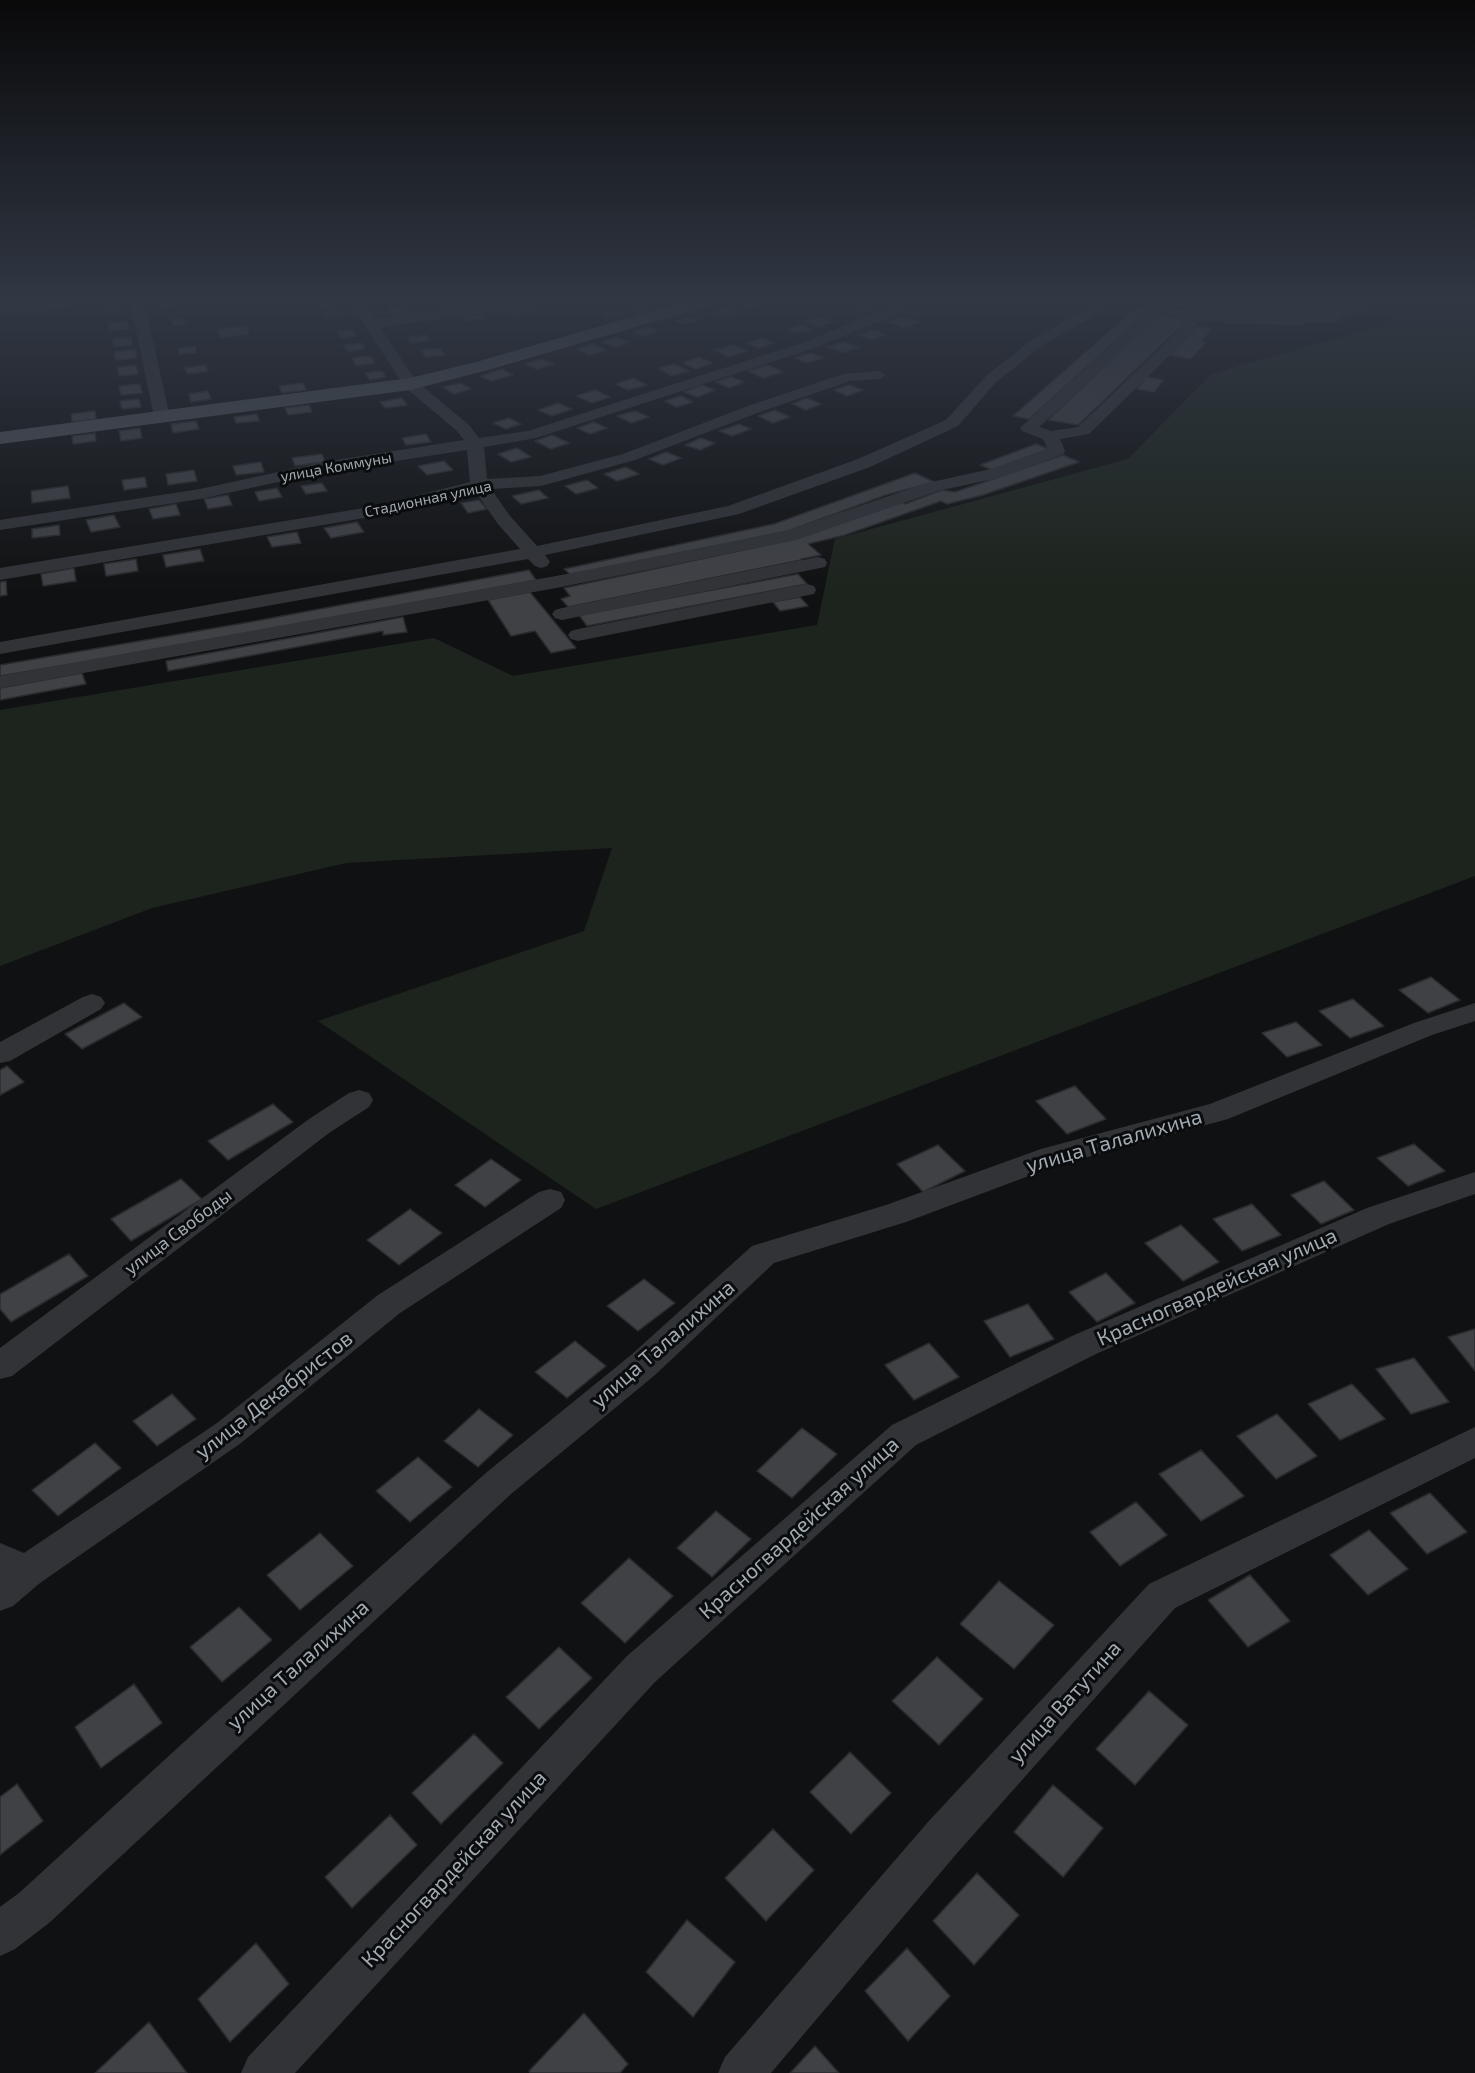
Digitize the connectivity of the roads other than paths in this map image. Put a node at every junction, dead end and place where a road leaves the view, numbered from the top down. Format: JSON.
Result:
{"nodes":[{"id":1,"x":158,"y":398,"type":"edge"},
{"id":2,"x":307,"y":398,"type":"edge"},
{"id":3,"x":427,"y":398,"type":"edge"},
{"id":4,"x":646,"y":398,"type":"edge"},
{"id":5,"x":788,"y":398,"type":"edge"},
{"id":6,"x":974,"y":398,"type":"edge"},
{"id":7,"x":1060,"y":398,"type":"edge"},
{"id":8,"x":1117,"y":398,"type":"edge"},
{"id":9,"x":162,"y":417,"type":"junction"},
{"id":10,"x":1050,"y":436,"type":"junction"},
{"id":11,"x":0,"y":438,"type":"edge"},
{"id":12,"x":475,"y":442,"type":"junction"},
{"id":13,"x":479,"y":485,"type":"junction"},
{"id":14,"x":0,"y":525,"type":"edge"},
{"id":15,"x":534,"y":552,"type":"junction"},
{"id":16,"x":818,"y":563,"type":"dead end"},
{"id":17,"x":0,"y":574,"type":"edge"},
{"id":18,"x":548,"y":584,"type":"junction"},
{"id":19,"x":807,"y":590,"type":"dead end"},
{"id":20,"x":562,"y":614,"type":"junction"},
{"id":21,"x":0,"y":648,"type":"edge"},
{"id":22,"x":0,"y":682,"type":"edge"},
{"id":23,"x":92,"y":1003,"type":"dead end"},
{"id":24,"x":1475,"y":1012,"type":"edge"},
{"id":25,"x":0,"y":1054,"type":"edge"},
{"id":26,"x":359,"y":1100,"type":"dead end"},
{"id":27,"x":1475,"y":1183,"type":"edge"},
{"id":28,"x":550,"y":1200,"type":"dead end"},
{"id":29,"x":0,"y":1366,"type":"edge"},
{"id":30,"x":1475,"y":1442,"type":"edge"},
{"id":31,"x":14,"y":1566,"type":"edge"},
{"id":32,"x":0,"y":1594,"type":"edge"},
{"id":33,"x":0,"y":1934,"type":"edge"},
{"id":34,"x":264,"y":2073,"type":"edge"},
{"id":35,"x":741,"y":2073,"type":"edge"}],
"edges":[{"from":1,"to":9,"type":"street"},
{"from":2,"to":9,"type":"main road"},
{"from":3,"to":12,"type":"street"},
{"from":4,"to":12,"type":"street","name":"улица Коммуны"},
{"from":5,"to":13,"type":"street","name":"Стадионная улица"},
{"from":6,"to":15,"type":"street"},
{"from":7,"to":10,"type":"street"},
{"from":8,"to":10,"type":"street"},
{"from":9,"to":11,"type":"main road"},
{"from":10,"to":18,"type":"street"},
{"from":12,"to":13,"type":"street"},
{"from":12,"to":14,"type":"street","name":"улица Коммуны"},
{"from":13,"to":15,"type":"street"},
{"from":13,"to":17,"type":"street","name":"Стадионная улица"},
{"from":15,"to":18,"type":"street"},
{"from":15,"to":21,"type":"street"},
{"from":16,"to":20,"type":"street"},
{"from":18,"to":20,"type":"street"},
{"from":18,"to":22,"type":"street"},
{"from":19,"to":20,"type":"street"},
{"from":23,"to":25,"type":"street"},
{"from":24,"to":33,"type":"street","name":"улица Талалихина"},
{"from":26,"to":29,"type":"street","name":"улица Свободы"},
{"from":27,"to":34,"type":"street","name":"Красногвардейская улица"},
{"from":28,"to":31,"type":"street","name":"улица Декабристов"},
{"from":30,"to":35,"type":"street","name":"улица Ватутина"},
{"from":31,"to":32,"type":"street","name":"улица Декабристов"}]}
